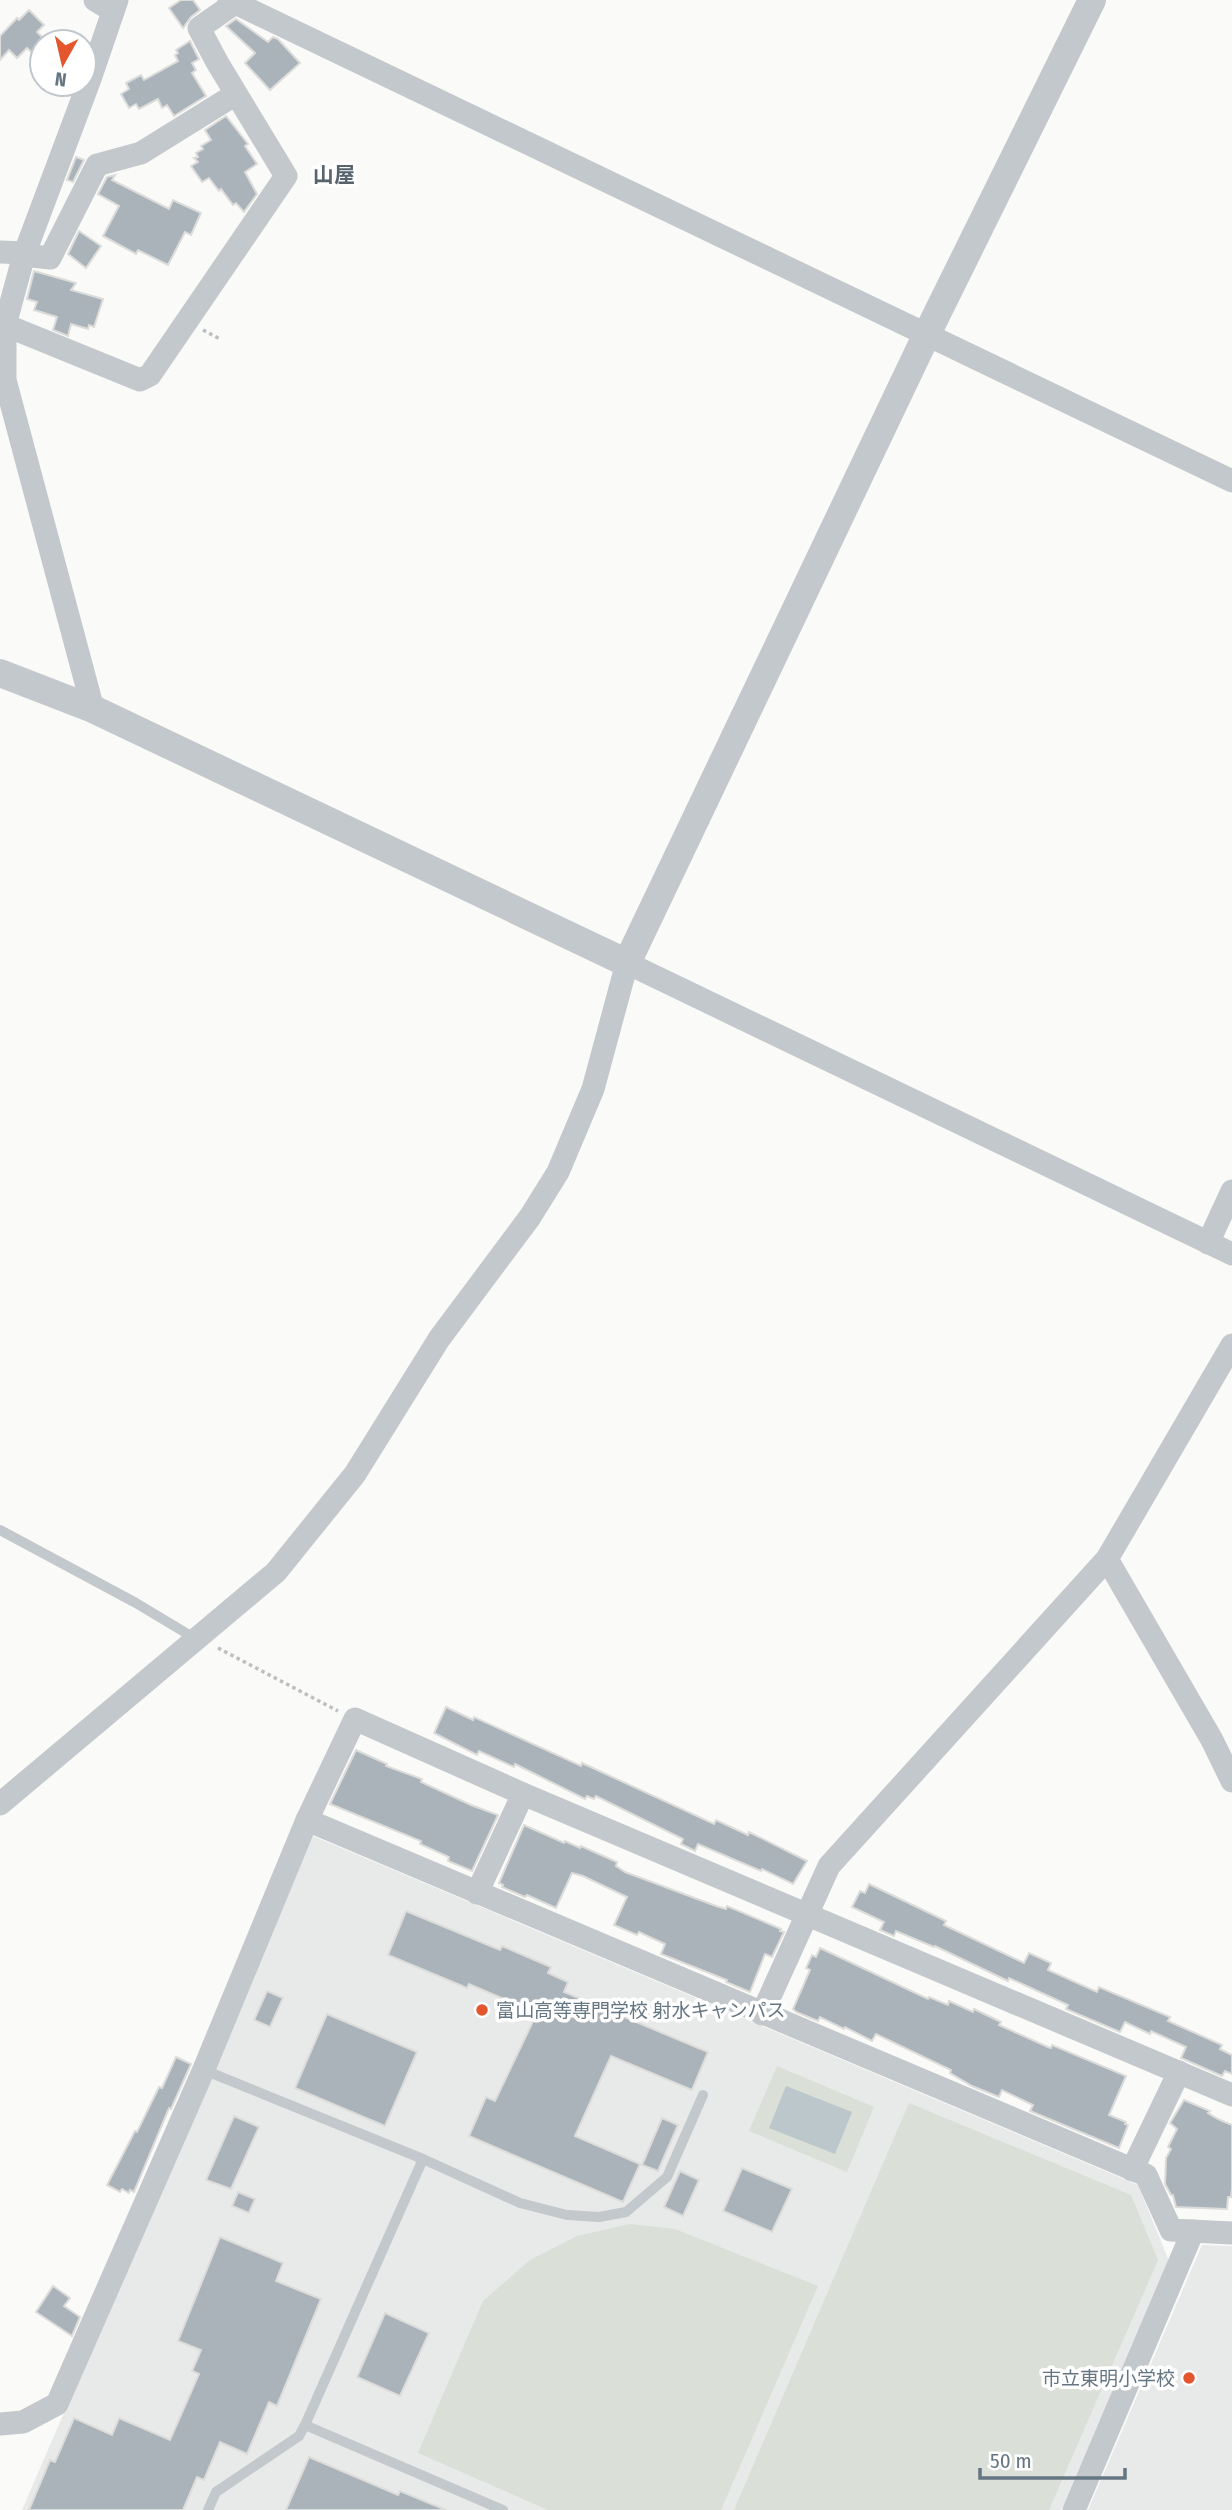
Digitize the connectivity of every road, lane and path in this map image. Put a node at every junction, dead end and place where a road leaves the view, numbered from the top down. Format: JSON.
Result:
{"nodes":[{"id":1,"x":1092,"y":0,"type":"edge"},
{"id":2,"x":232,"y":1,"type":"edge"},
{"id":3,"x":108,"y":4,"type":"edge"},
{"id":4,"x":236,"y":93,"type":"junction"},
{"id":5,"x":0,"y":252,"type":"edge"},
{"id":6,"x":25,"y":254,"type":"junction"},
{"id":7,"x":5,"y":325,"type":"junction"},
{"id":8,"x":926,"y":336,"type":"junction"},
{"id":9,"x":1232,"y":481,"type":"edge"},
{"id":10,"x":0,"y":673,"type":"edge"},
{"id":11,"x":93,"y":709,"type":"junction"},
{"id":12,"x":625,"y":973,"type":"junction"},
{"id":13,"x":1232,"y":1191,"type":"edge"},
{"id":14,"x":1208,"y":1243,"type":"junction"},
{"id":15,"x":1232,"y":1254,"type":"edge"},
{"id":16,"x":1232,"y":1345,"type":"edge"},
{"id":17,"x":0,"y":1530,"type":"edge"},
{"id":18,"x":1107,"y":1559,"type":"junction"},
{"id":19,"x":196,"y":1640,"type":"junction"},
{"id":20,"x":355,"y":1719,"type":"junction"},
{"id":21,"x":1232,"y":1781,"type":"edge"},
{"id":22,"x":523,"y":1794,"type":"junction"},
{"id":23,"x":0,"y":1804,"type":"edge"},
{"id":24,"x":307,"y":1821,"type":"junction"},
{"id":25,"x":477,"y":1893,"type":"junction"},
{"id":26,"x":808,"y":1914,"type":"junction"},
{"id":27,"x":762,"y":2014,"type":"junction"},
{"id":28,"x":204,"y":2070,"type":"junction"},
{"id":29,"x":1178,"y":2072,"type":"junction"},
{"id":30,"x":703,"y":2095,"type":"dead end"},
{"id":31,"x":1232,"y":2095,"type":"edge"},
{"id":32,"x":423,"y":2159,"type":"junction"},
{"id":33,"x":1132,"y":2171,"type":"junction"},
{"id":34,"x":1193,"y":2231,"type":"junction"},
{"id":35,"x":1232,"y":2232,"type":"edge"},
{"id":36,"x":0,"y":2424,"type":"edge"},
{"id":37,"x":305,"y":2425,"type":"junction"},
{"id":38,"x":208,"y":2510,"type":"edge"},
{"id":39,"x":503,"y":2510,"type":"edge"},
{"id":40,"x":1074,"y":2510,"type":"edge"}],
"edges":[{"from":1,"to":8,"type":"street"},
{"from":2,"to":4,"type":"street"},
{"from":2,"to":8,"type":"street"},
{"from":3,"to":6,"type":"street"},
{"from":4,"to":6,"type":"street"},
{"from":4,"to":7,"type":"street"},
{"from":5,"to":6,"type":"street"},
{"from":6,"to":7,"type":"street"},
{"from":7,"to":11,"type":"street"},
{"from":8,"to":9,"type":"street"},
{"from":8,"to":12,"type":"street"},
{"from":10,"to":11,"type":"street"},
{"from":11,"to":12,"type":"street"},
{"from":12,"to":14,"type":"street"},
{"from":12,"to":19,"type":"street"},
{"from":13,"to":14,"type":"street"},
{"from":14,"to":15,"type":"street"},
{"from":16,"to":18,"type":"street"},
{"from":17,"to":19,"type":"lane"},
{"from":18,"to":21,"type":"street"},
{"from":18,"to":26,"type":"street"},
{"from":19,"to":20,"type":"path"},
{"from":19,"to":23,"type":"street"},
{"from":20,"to":22,"type":"street"},
{"from":20,"to":24,"type":"street"},
{"from":22,"to":25,"type":"street"},
{"from":22,"to":26,"type":"street"},
{"from":24,"to":25,"type":"street"},
{"from":24,"to":28,"type":"street"},
{"from":25,"to":27,"type":"street"},
{"from":26,"to":27,"type":"street"},
{"from":26,"to":29,"type":"street"},
{"from":27,"to":33,"type":"street"},
{"from":28,"to":32,"type":"lane"},
{"from":28,"to":36,"type":"street"},
{"from":29,"to":31,"type":"street"},
{"from":29,"to":33,"type":"street"},
{"from":30,"to":32,"type":"lane"},
{"from":32,"to":37,"type":"lane"},
{"from":33,"to":34,"type":"street"},
{"from":34,"to":35,"type":"street"},
{"from":34,"to":40,"type":"street"},
{"from":37,"to":38,"type":"lane"},
{"from":37,"to":39,"type":"lane"}]}
